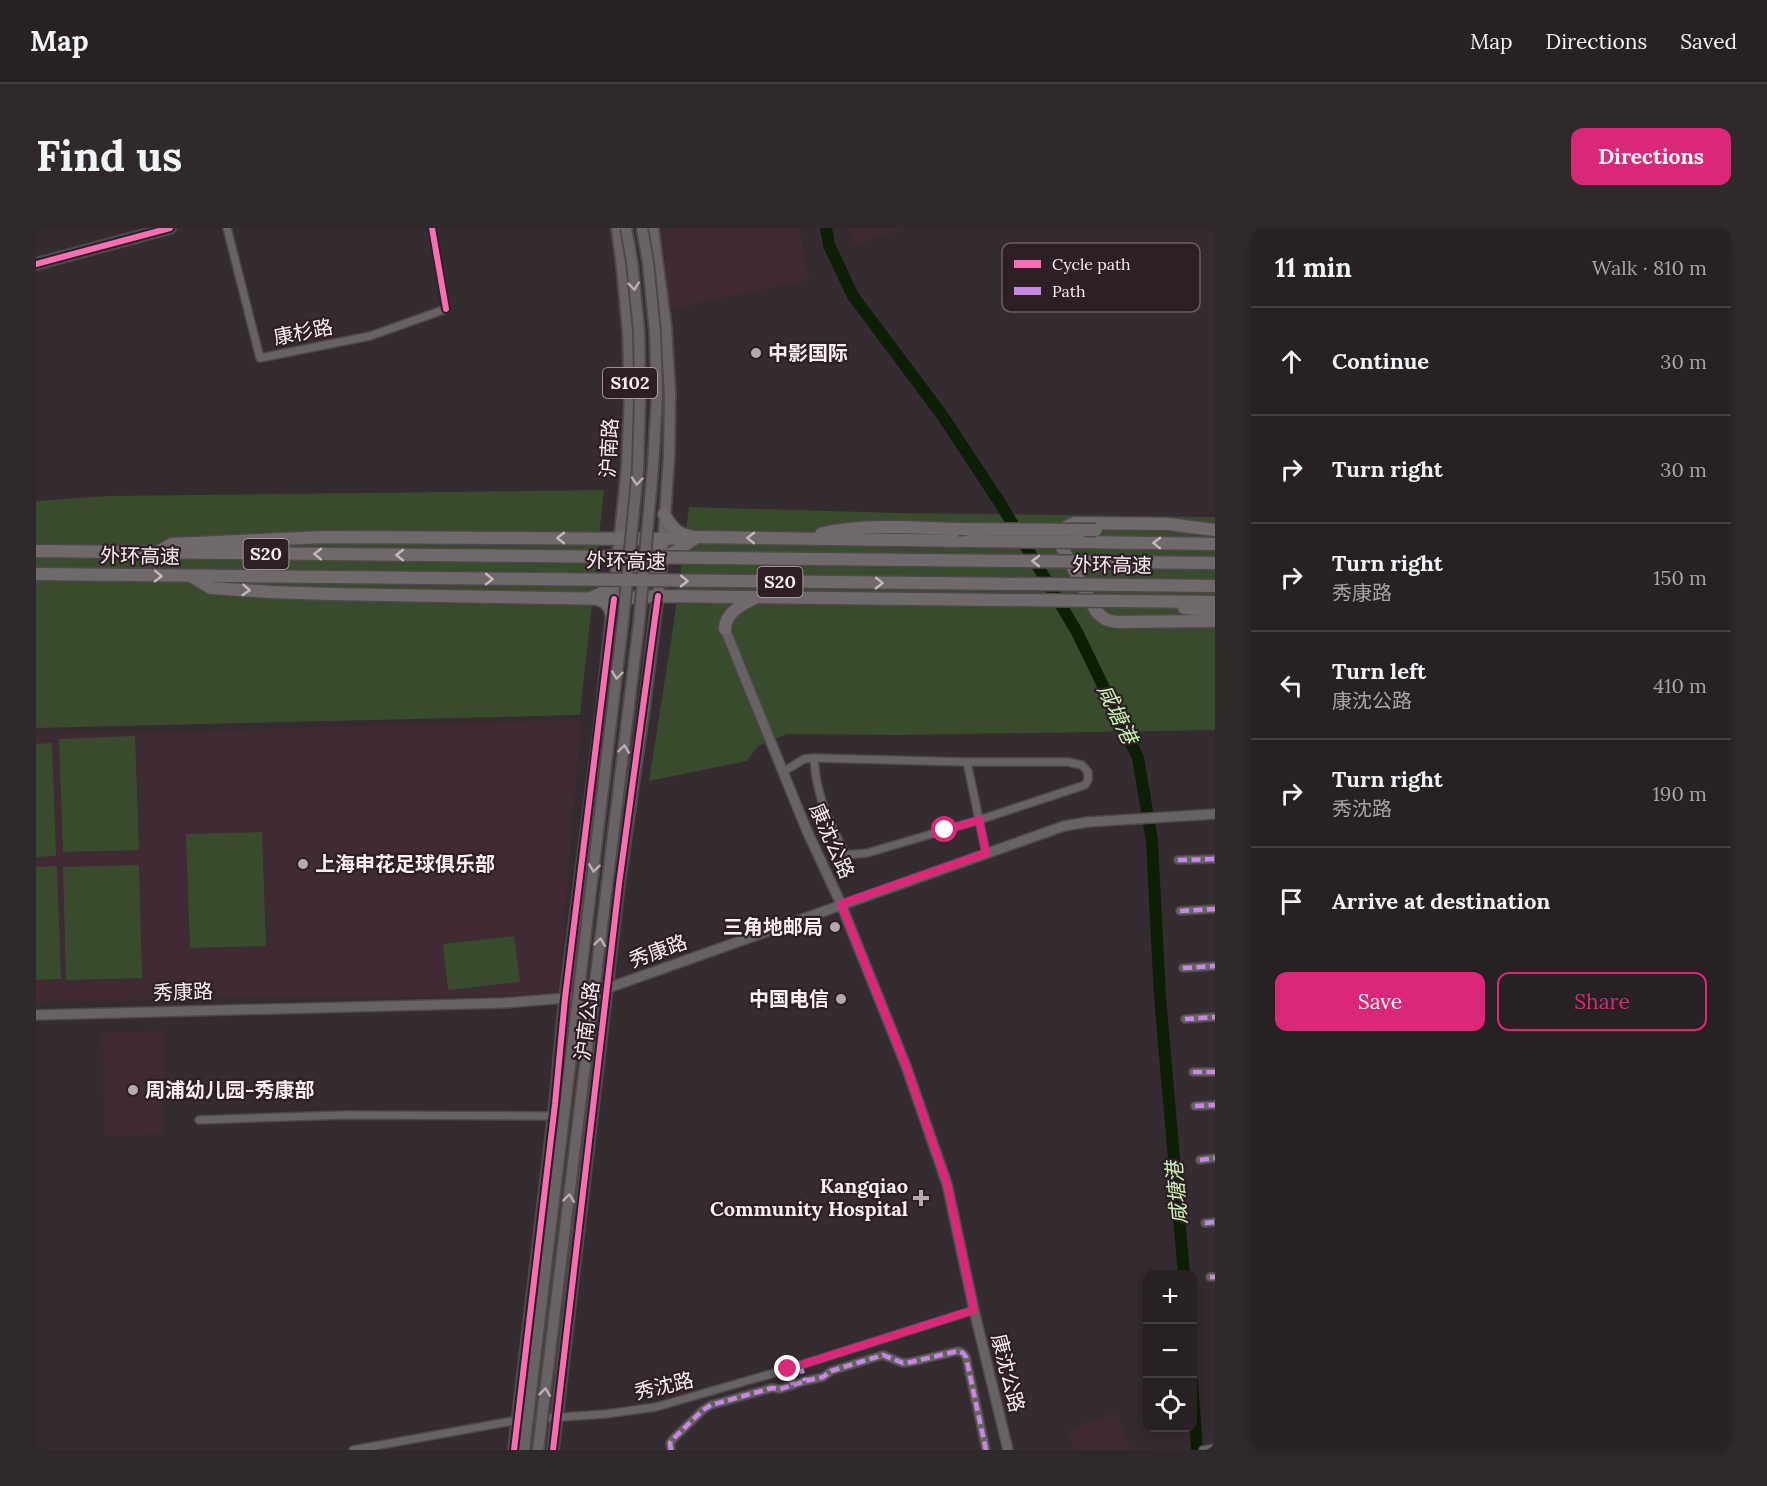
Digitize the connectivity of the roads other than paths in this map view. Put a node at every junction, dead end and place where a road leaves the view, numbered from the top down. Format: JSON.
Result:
{"nodes":[{"id":1,"x":170,"y":228,"type":"edge"},
{"id":2,"x":227,"y":228,"type":"edge"},
{"id":3,"x":432,"y":228,"type":"edge"},
{"id":4,"x":617,"y":228,"type":"edge"},
{"id":5,"x":626,"y":228,"type":"edge"},
{"id":6,"x":642,"y":228,"type":"edge"},
{"id":7,"x":653,"y":228,"type":"edge"},
{"id":8,"x":36,"y":264,"type":"edge"},
{"id":9,"x":664,"y":514,"type":"junction"},
{"id":10,"x":1195,"y":529,"type":"junction"},
{"id":11,"x":1215,"y":530,"type":"edge"},
{"id":12,"x":1173,"y":531,"type":"junction"},
{"id":13,"x":697,"y":537,"type":"junction"},
{"id":14,"x":620,"y":539,"type":"junction"},
{"id":15,"x":663,"y":539,"type":"junction"},
{"id":16,"x":806,"y":539,"type":"junction"},
{"id":17,"x":1215,"y":543,"type":"edge"},
{"id":18,"x":36,"y":551,"type":"edge"},
{"id":19,"x":156,"y":553,"type":"junction"},
{"id":20,"x":662,"y":561,"type":"junction"},
{"id":21,"x":1215,"y":563,"type":"edge"},
{"id":22,"x":36,"y":574,"type":"edge"},
{"id":23,"x":190,"y":576,"type":"junction"},
{"id":24,"x":616,"y":582,"type":"junction"},
{"id":25,"x":1215,"y":586,"type":"edge"},
{"id":26,"x":658,"y":596,"type":"junction"},
{"id":27,"x":756,"y":597,"type":"junction"},
{"id":28,"x":590,"y":598,"type":"junction"},
{"id":29,"x":614,"y":599,"type":"junction"},
{"id":30,"x":1156,"y":601,"type":"junction"},
{"id":31,"x":1215,"y":602,"type":"edge"},
{"id":32,"x":1215,"y":611,"type":"edge"},
{"id":33,"x":612,"y":618,"type":"junction"},
{"id":34,"x":1215,"y":621,"type":"edge"},
{"id":35,"x":725,"y":629,"type":"joint"},
{"id":36,"x":814,"y":758,"type":"junction"},
{"id":37,"x":967,"y":762,"type":"junction"},
{"id":38,"x":783,"y":772,"type":"junction"},
{"id":39,"x":1215,"y":814,"type":"edge"},
{"id":40,"x":979,"y":820,"type":"junction"},
{"id":41,"x":986,"y":853,"type":"junction"},
{"id":42,"x":1215,"y":859,"type":"edge"},
{"id":43,"x":1178,"y":860,"type":"dead end"},
{"id":44,"x":841,"y":904,"type":"junction"},
{"id":45,"x":1215,"y":909,"type":"edge"},
{"id":46,"x":1180,"y":911,"type":"dead end"},
{"id":47,"x":1215,"y":966,"type":"edge"},
{"id":48,"x":1183,"y":968,"type":"dead end"},
{"id":49,"x":608,"y":988,"type":"junction"},
{"id":50,"x":565,"y":998,"type":"junction"},
{"id":51,"x":36,"y":1015,"type":"edge"},
{"id":52,"x":1215,"y":1017,"type":"edge"},
{"id":53,"x":1185,"y":1019,"type":"dead end"},
{"id":54,"x":1192,"y":1072,"type":"dead end"},
{"id":55,"x":1215,"y":1072,"type":"edge"},
{"id":56,"x":1215,"y":1105,"type":"edge"},
{"id":57,"x":1195,"y":1106,"type":"dead end"},
{"id":58,"x":554,"y":1116,"type":"junction"},
{"id":59,"x":199,"y":1120,"type":"dead end"},
{"id":60,"x":1215,"y":1158,"type":"edge"},
{"id":61,"x":1200,"y":1160,"type":"dead end"},
{"id":62,"x":1215,"y":1222,"type":"edge"},
{"id":63,"x":1205,"y":1223,"type":"dead end"},
{"id":64,"x":974,"y":1310,"type":"junction"},
{"id":65,"x":800,"y":1365,"type":"junction"},
{"id":66,"x":788,"y":1369,"type":"junction"},
{"id":67,"x":805,"y":1381,"type":"junction"},
{"id":68,"x":793,"y":1385,"type":"junction"},
{"id":69,"x":557,"y":1417,"type":"junction"},
{"id":70,"x":518,"y":1420,"type":"junction"},
{"id":71,"x":1215,"y":1448,"type":"edge"},
{"id":72,"x":353,"y":1450,"type":"edge"},
{"id":73,"x":514,"y":1450,"type":"edge"},
{"id":74,"x":524,"y":1450,"type":"edge"},
{"id":75,"x":538,"y":1450,"type":"edge"},
{"id":76,"x":553,"y":1450,"type":"edge"},
{"id":77,"x":671,"y":1450,"type":"edge"},
{"id":78,"x":986,"y":1450,"type":"edge"},
{"id":79,"x":1008,"y":1450,"type":"edge"},
{"id":80,"x":1203,"y":1450,"type":"edge"}],
"edges":[{"from":1,"to":8,"type":"main road"},
{"from":2,"to":3,"type":"street","name":"康杉路"},
{"from":4,"to":14,"type":"main road","name":"沪南路","number":"S102"},
{"from":5,"to":74,"type":"main road","one_way":true,"bridge":true},
{"from":75,"to":6,"type":"main road","one_way":true,"bridge":true},
{"from":7,"to":9,"type":"main road","number":"S102"},
{"from":9,"to":13,"type":"highway"},
{"from":9,"to":15,"type":"main road","number":"S102"},
{"from":10,"to":11,"type":"highway"},
{"from":10,"to":12,"type":"highway"},
{"from":10,"to":34,"type":"highway"},
{"from":12,"to":16,"type":"highway","bridge":true},
{"from":12,"to":17,"type":"highway"},
{"from":13,"to":15,"type":"highway"},
{"from":16,"to":13,"type":"highway","one_way":true},
{"from":13,"to":20,"type":"highway"},
{"from":14,"to":15,"type":"highway"},
{"from":14,"to":19,"type":"highway","one_way":true},
{"from":14,"to":24,"type":"main road","name":"沪南路","number":"S102"},
{"from":15,"to":20,"type":"main road","number":"S102"},
{"from":15,"to":24,"type":"highway"},
{"from":17,"to":16,"type":"highway","one_way":true,"bridge":true},
{"from":18,"to":19,"type":"highway","name":"外环高速","number":"S20"},
{"from":21,"to":19,"type":"highway","name":"外环高速","number":"S20","one_way":true,"bridge":true},
{"from":20,"to":26,"type":"main road","number":"S102"},
{"from":20,"to":29,"type":"highway"},
{"from":22,"to":23,"type":"highway","name":"外环高速","number":"S20","one_way":true},
{"from":23,"to":25,"type":"highway","name":"外环高速","number":"S20","one_way":true,"bridge":true},
{"from":23,"to":28,"type":"highway","one_way":true},
{"from":24,"to":28,"type":"highway"},
{"from":24,"to":29,"type":"main road","name":"沪南路","number":"S102"},
{"from":26,"to":27,"type":"highway"},
{"from":26,"to":29,"type":"highway"},
{"from":26,"to":49,"type":"main road","name":"沪南公路"},
{"from":27,"to":30,"type":"highway","bridge":true},
{"from":27,"to":35,"type":"highway"},
{"from":28,"to":29,"type":"highway"},
{"from":28,"to":33,"type":"highway"},
{"from":29,"to":33,"type":"main road","name":"沪南公路"},
{"from":30,"to":31,"type":"highway"},
{"from":30,"to":32,"type":"highway"},
{"from":33,"to":50,"type":"main road","name":"沪南公路"},
{"from":35,"to":38,"type":"street","name":"康沈公路"},
{"from":36,"to":37,"type":"street"},
{"from":36,"to":38,"type":"street"},
{"from":36,"to":40,"type":"street"},
{"from":37,"to":40,"type":"street"},
{"from":37,"to":40,"type":"street"},
{"from":38,"to":44,"type":"street","name":"康沈公路"},
{"from":39,"to":41,"type":"street","name":"秀康路"},
{"from":40,"to":41,"type":"street"},
{"from":41,"to":44,"type":"street","name":"秀康路"},
{"from":42,"to":43,"type":"street"},
{"from":44,"to":49,"type":"street","name":"秀康路"},
{"from":44,"to":64,"type":"street","name":"康沈公路"},
{"from":45,"to":46,"type":"street"},
{"from":47,"to":48,"type":"street"},
{"from":49,"to":50,"type":"street","name":"秀康路"},
{"from":49,"to":69,"type":"main road","name":"沪南公路"},
{"from":50,"to":51,"type":"street","name":"秀康路"},
{"from":50,"to":58,"type":"main road","name":"沪南公路"},
{"from":52,"to":53,"type":"street"},
{"from":54,"to":55,"type":"street"},
{"from":56,"to":57,"type":"street"},
{"from":58,"to":59,"type":"street"},
{"from":58,"to":70,"type":"main road","name":"沪南公路"},
{"from":60,"to":61,"type":"street"},
{"from":62,"to":63,"type":"street"},
{"from":64,"to":65,"type":"street","name":"秀沈路"},
{"from":64,"to":79,"type":"street","name":"康沈公路"},
{"from":65,"to":66,"type":"street","name":"秀沈路"},
{"from":65,"to":67,"type":"street"},
{"from":66,"to":68,"type":"street"},
{"from":66,"to":69,"type":"street","name":"秀沈路"},
{"from":67,"to":68,"type":"street"},
{"from":67,"to":78,"type":"street"},
{"from":68,"to":77,"type":"street"},
{"from":69,"to":70,"type":"street","name":"秀沈路"},
{"from":69,"to":76,"type":"main road","name":"沪南公路"},
{"from":70,"to":72,"type":"street","name":"秀沈路"},
{"from":70,"to":73,"type":"main road","name":"沪南公路"},
{"from":71,"to":80,"type":"street"}]}
